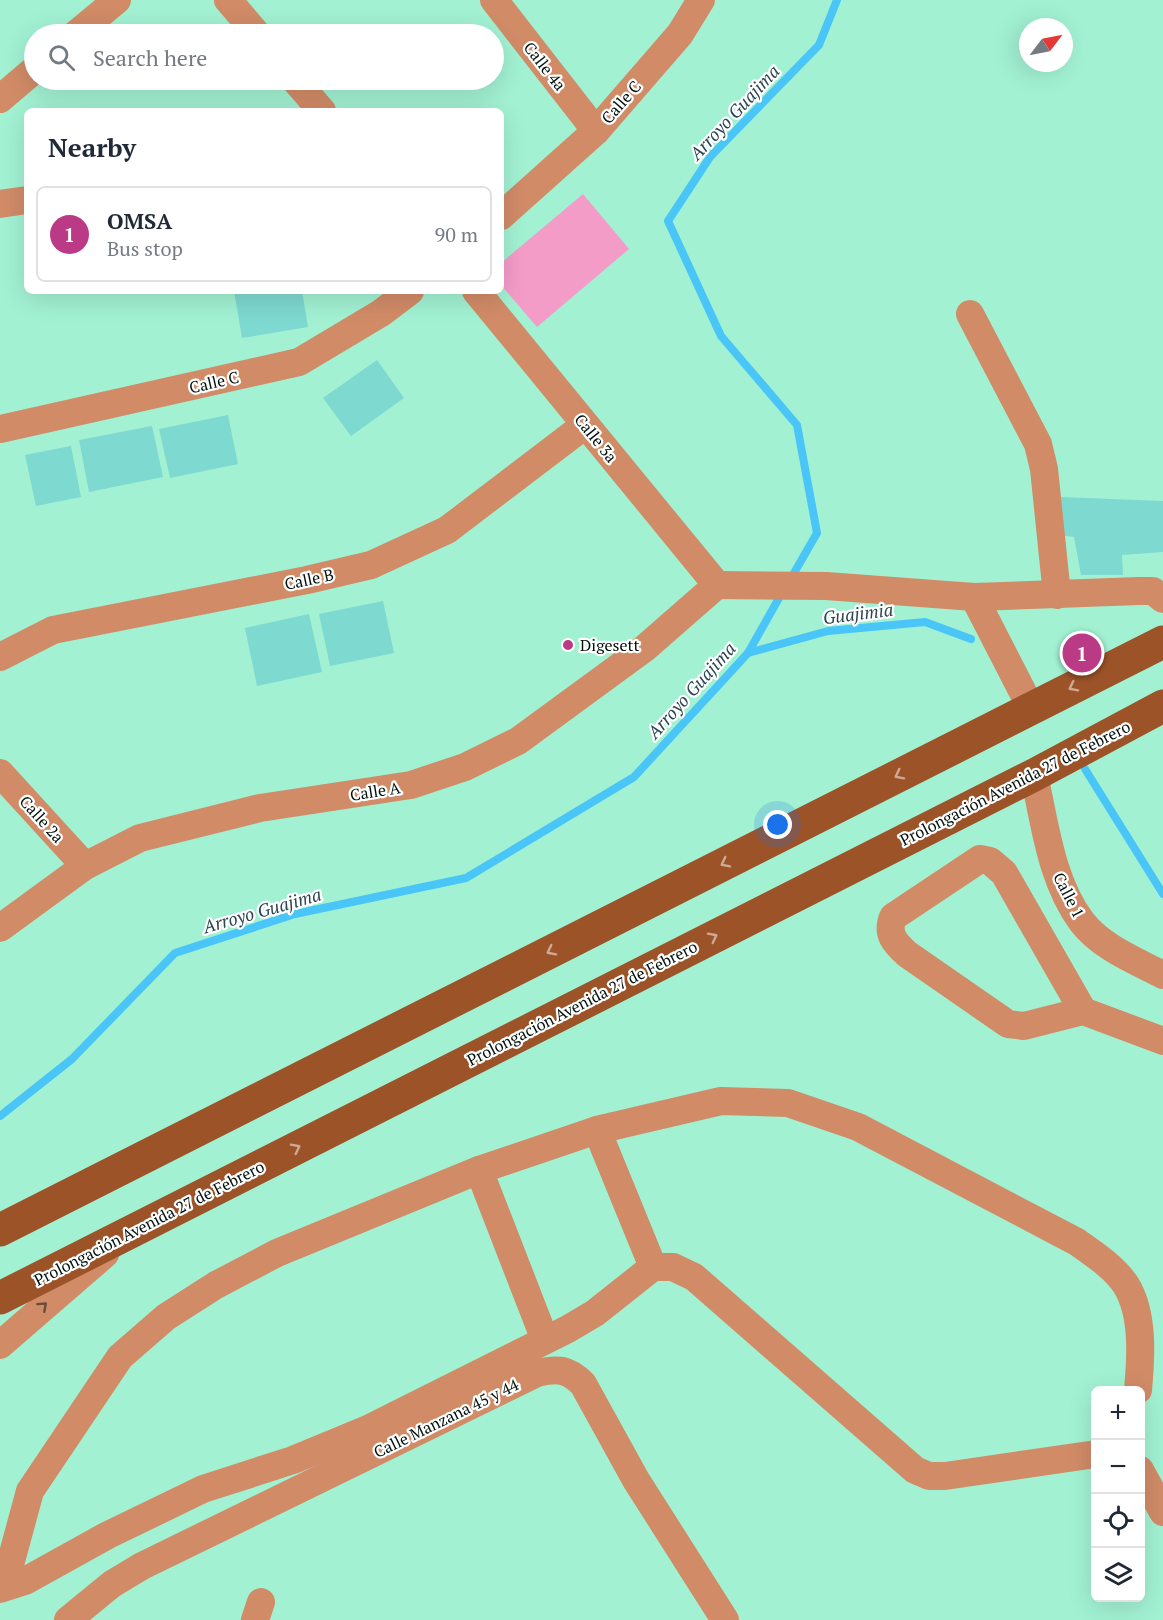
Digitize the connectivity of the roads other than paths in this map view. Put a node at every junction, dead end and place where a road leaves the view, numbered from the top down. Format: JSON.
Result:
{"nodes":[{"id":1,"x":117,"y":0,"type":"edge"},
{"id":2,"x":228,"y":0,"type":"edge"},
{"id":3,"x":494,"y":0,"type":"edge"},
{"id":4,"x":701,"y":0,"type":"edge"},
{"id":5,"x":88,"y":24,"type":"edge"},
{"id":6,"x":248,"y":24,"type":"edge"},
{"id":7,"x":24,"y":79,"type":"edge"},
{"id":8,"x":302,"y":90,"type":"edge"},
{"id":9,"x":0,"y":99,"type":"edge"},
{"id":10,"x":313,"y":108,"type":"edge"},
{"id":11,"x":596,"y":131,"type":"junction"},
{"id":12,"x":24,"y":200,"type":"edge"},
{"id":13,"x":0,"y":204,"type":"edge"},
{"id":14,"x":504,"y":213,"type":"edge"},
{"id":15,"x":406,"y":294,"type":"edge"},
{"id":16,"x":478,"y":294,"type":"edge"},
{"id":17,"x":970,"y":314,"type":"dead end"},
{"id":18,"x":585,"y":425,"type":"junction"},
{"id":19,"x":0,"y":429,"type":"edge"},
{"id":20,"x":717,"y":585,"type":"junction"},
{"id":21,"x":1057,"y":595,"type":"junction"},
{"id":22,"x":974,"y":597,"type":"junction"},
{"id":23,"x":1163,"y":599,"type":"edge"},
{"id":24,"x":1163,"y":642,"type":"edge"},
{"id":25,"x":0,"y":657,"type":"edge"},
{"id":26,"x":1163,"y":706,"type":"edge"},
{"id":27,"x":1031,"y":708,"type":"junction"},
{"id":28,"x":0,"y":772,"type":"edge"},
{"id":29,"x":1034,"y":774,"type":"junction"},
{"id":30,"x":85,"y":866,"type":"junction"},
{"id":31,"x":0,"y":928,"type":"edge"},
{"id":32,"x":1163,"y":975,"type":"edge"},
{"id":33,"x":1083,"y":1011,"type":"junction"},
{"id":34,"x":1163,"y":1041,"type":"edge"},
{"id":35,"x":597,"y":1130,"type":"junction"},
{"id":36,"x":479,"y":1170,"type":"junction"},
{"id":37,"x":136,"y":1229,"type":"junction"},
{"id":38,"x":0,"y":1230,"type":"edge"},
{"id":39,"x":652,"y":1267,"type":"junction"},
{"id":40,"x":0,"y":1298,"type":"edge"},
{"id":41,"x":545,"y":1340,"type":"junction"},
{"id":42,"x":0,"y":1345,"type":"edge"},
{"id":43,"x":1138,"y":1386,"type":"edge"},
{"id":44,"x":1091,"y":1455,"type":"edge"},
{"id":45,"x":1145,"y":1479,"type":"edge"},
{"id":46,"x":1163,"y":1512,"type":"edge"},
{"id":47,"x":0,"y":1573,"type":"edge"},
{"id":48,"x":0,"y":1589,"type":"edge"},
{"id":49,"x":68,"y":1620,"type":"edge"},
{"id":50,"x":725,"y":1620,"type":"edge"}],
"edges":[{"from":1,"to":5,"type":"street"},
{"from":2,"to":6,"type":"street"},
{"from":3,"to":11,"type":"street","name":"Calle 4a"},
{"from":4,"to":11,"type":"street","name":"Calle C"},
{"from":7,"to":9,"type":"street"},
{"from":8,"to":10,"type":"street"},
{"from":11,"to":14,"type":"street","name":"Calle C"},
{"from":12,"to":13,"type":"street"},
{"from":15,"to":19,"type":"street","name":"Calle C"},
{"from":16,"to":18,"type":"street","name":"Calle 3a"},
{"from":17,"to":21,"type":"street"},
{"from":18,"to":20,"type":"street","name":"Calle 3a"},
{"from":18,"to":25,"type":"street","name":"Calle B"},
{"from":20,"to":22,"type":"street"},
{"from":20,"to":30,"type":"street","name":"Calle A"},
{"from":21,"to":22,"type":"street"},
{"from":21,"to":23,"type":"street"},
{"from":22,"to":27,"type":"street"},
{"from":24,"to":27,"type":"main road","one_way":true},
{"from":26,"to":29,"type":"main road","name":"Prolongación Avenida 27 de Febrero"},
{"from":27,"to":38,"type":"main road","one_way":true},
{"from":28,"to":30,"type":"street","name":"Calle 2a"},
{"from":29,"to":32,"type":"street","name":"Calle 1"},
{"from":37,"to":29,"type":"main road","name":"Prolongación Avenida 27 de Febrero","one_way":true},
{"from":30,"to":31,"type":"street","name":"Calle A"},
{"from":33,"to":33,"type":"street"},
{"from":33,"to":34,"type":"street"},
{"from":35,"to":36,"type":"street"},
{"from":35,"to":39,"type":"street"},
{"from":35,"to":43,"type":"street"},
{"from":36,"to":41,"type":"street"},
{"from":36,"to":47,"type":"street"},
{"from":37,"to":40,"type":"main road","name":"Prolongación Avenida 27 de Febrero"},
{"from":42,"to":37,"type":"street","one_way":true},
{"from":39,"to":41,"type":"street"},
{"from":39,"to":44,"type":"street"},
{"from":41,"to":48,"type":"street"},
{"from":45,"to":46,"type":"street"},
{"from":49,"to":50,"type":"street","name":"Calle Manzana 45 y 44"}]}
